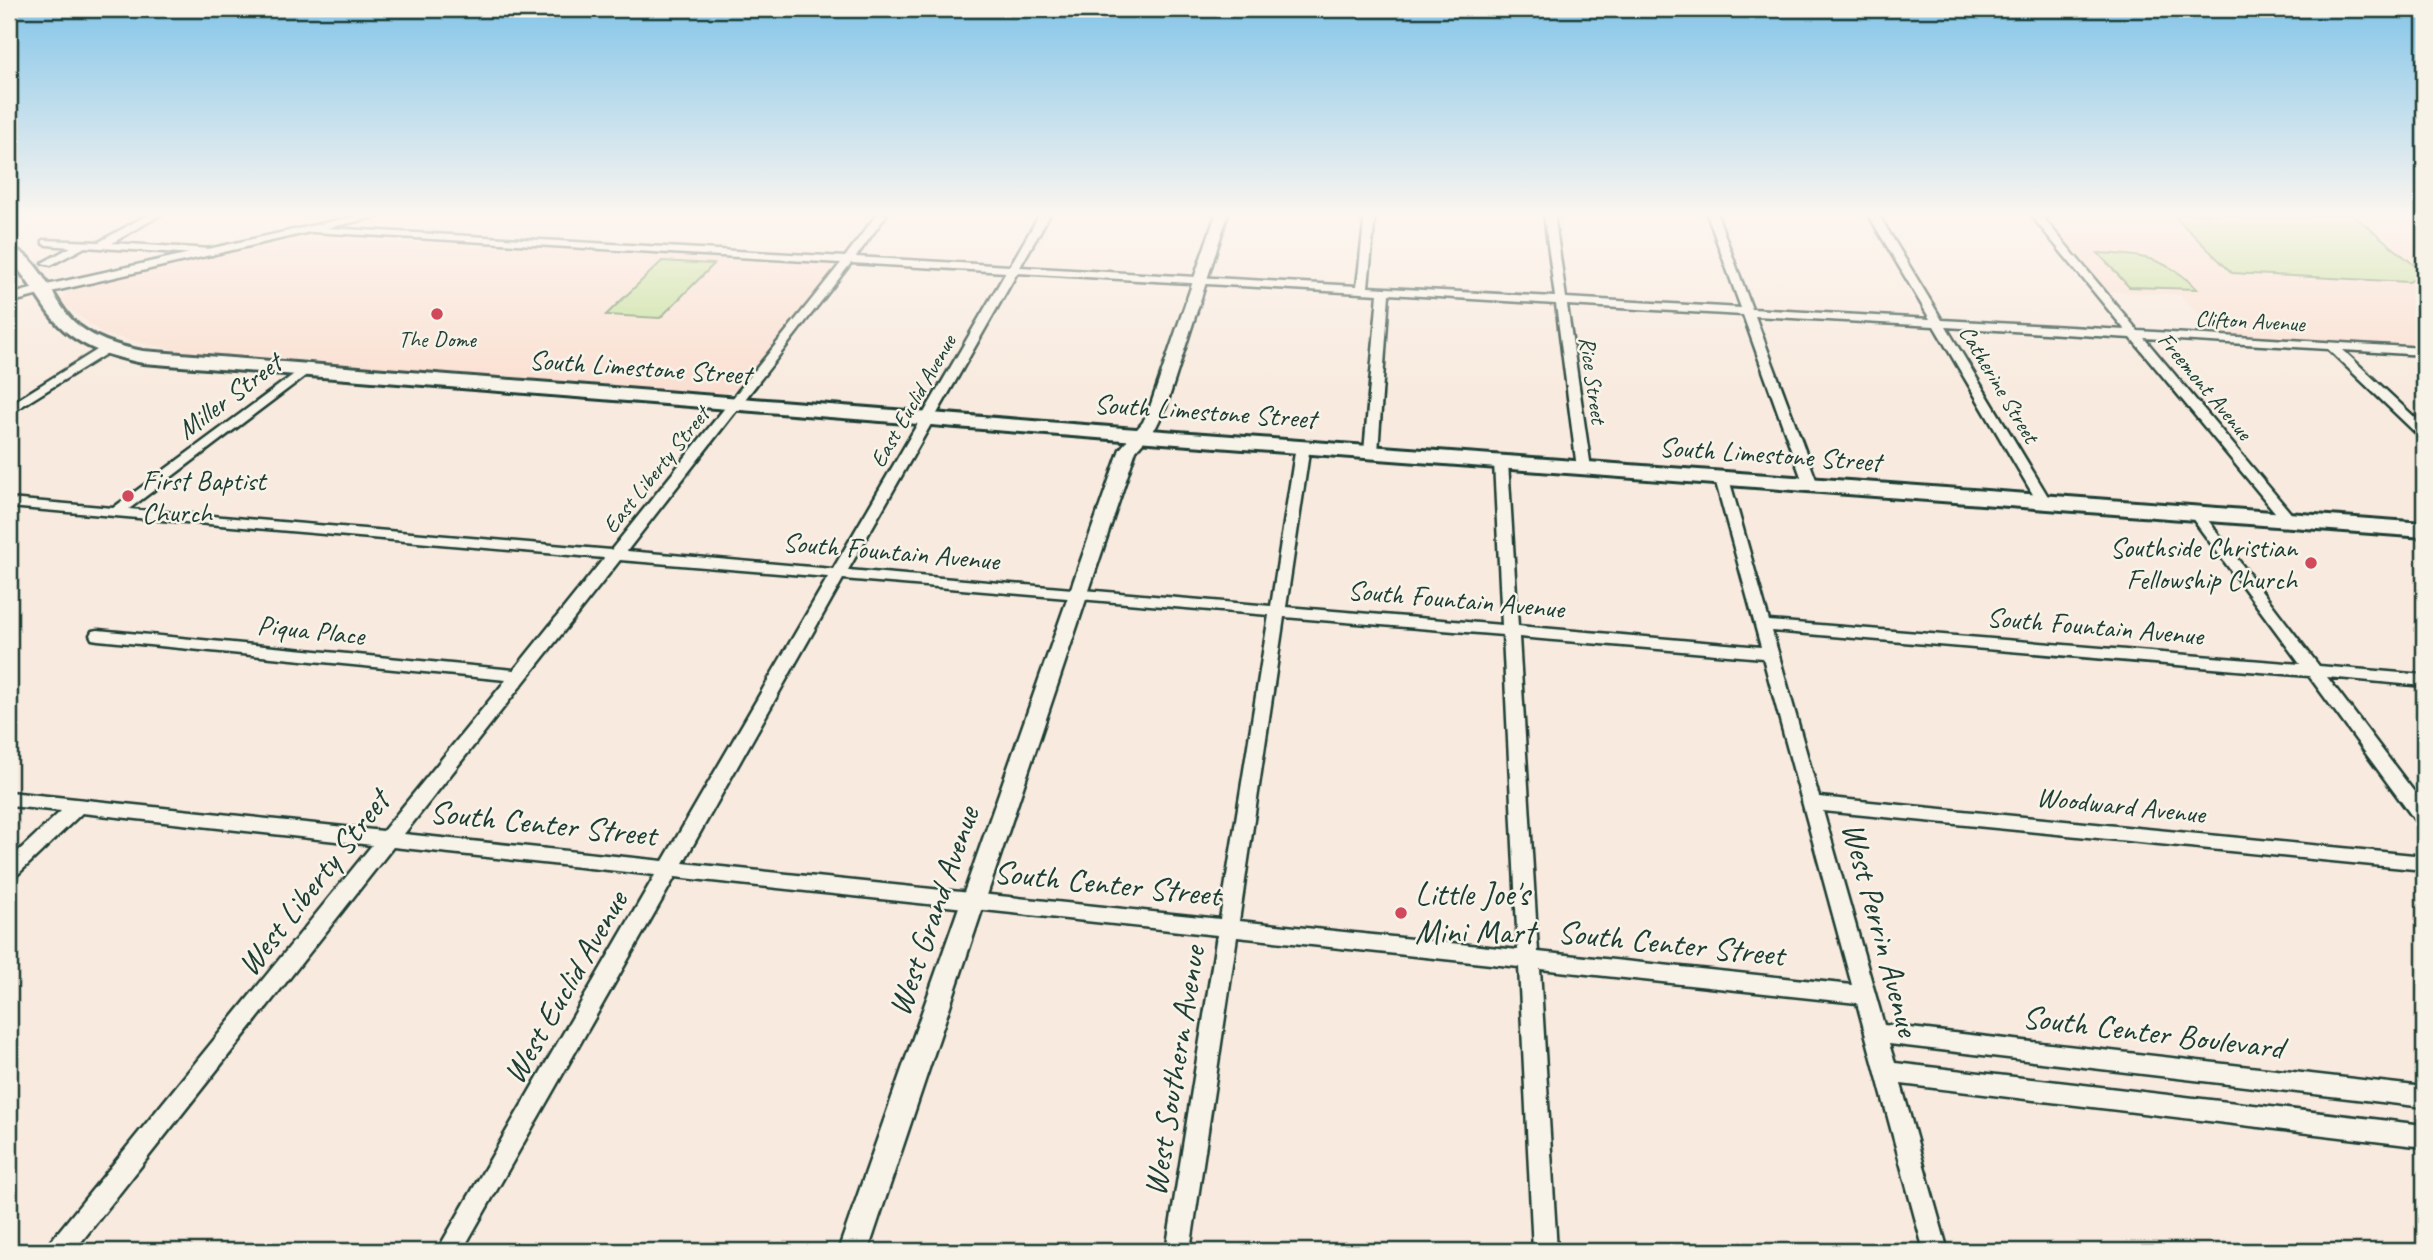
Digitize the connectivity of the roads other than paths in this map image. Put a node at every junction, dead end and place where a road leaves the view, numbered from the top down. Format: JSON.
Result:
{"nodes":[{"id":1,"x":33,"y":273,"type":"edge"},
{"id":2,"x":119,"y":273,"type":"edge"},
{"id":3,"x":840,"y":273,"type":"edge"},
{"id":4,"x":1011,"y":273,"type":"edge"},
{"id":5,"x":1061,"y":273,"type":"edge"},
{"id":6,"x":1204,"y":273,"type":"edge"},
{"id":7,"x":1364,"y":273,"type":"edge"},
{"id":8,"x":1558,"y":273,"type":"edge"},
{"id":9,"x":1734,"y":273,"type":"edge"},
{"id":10,"x":1908,"y":273,"type":"edge"},
{"id":11,"x":2084,"y":273,"type":"edge"},
{"id":12,"x":1201,"y":281,"type":"junction"},
{"id":13,"x":42,"y":290,"type":"junction"},
{"id":14,"x":1362,"y":290,"type":"junction"},
{"id":15,"x":1384,"y":292,"type":"junction"},
{"id":16,"x":9,"y":299,"type":"edge"},
{"id":17,"x":1562,"y":302,"type":"junction"},
{"id":18,"x":1748,"y":312,"type":"junction"},
{"id":19,"x":1938,"y":323,"type":"junction"},
{"id":20,"x":2136,"y":335,"type":"junction"},
{"id":21,"x":2332,"y":346,"type":"junction"},
{"id":22,"x":105,"y":349,"type":"junction"},
{"id":23,"x":2424,"y":351,"type":"edge"},
{"id":24,"x":305,"y":370,"type":"junction"},
{"id":25,"x":738,"y":402,"type":"junction"},
{"id":26,"x":9,"y":410,"type":"edge"},
{"id":27,"x":929,"y":418,"type":"junction"},
{"id":28,"x":2424,"y":433,"type":"edge"},
{"id":29,"x":1142,"y":435,"type":"junction"},
{"id":30,"x":1303,"y":446,"type":"junction"},
{"id":31,"x":1371,"y":452,"type":"junction"},
{"id":32,"x":1501,"y":462,"type":"junction"},
{"id":33,"x":1584,"y":468,"type":"junction"},
{"id":34,"x":1722,"y":479,"type":"junction"},
{"id":35,"x":1811,"y":485,"type":"junction"},
{"id":36,"x":9,"y":503,"type":"edge"},
{"id":37,"x":2045,"y":503,"type":"junction"},
{"id":38,"x":116,"y":512,"type":"junction"},
{"id":39,"x":2196,"y":514,"type":"junction"},
{"id":40,"x":2289,"y":520,"type":"junction"},
{"id":41,"x":2424,"y":530,"type":"edge"},
{"id":42,"x":617,"y":553,"type":"junction"},
{"id":43,"x":839,"y":573,"type":"junction"},
{"id":44,"x":1079,"y":594,"type":"junction"},
{"id":45,"x":1278,"y":610,"type":"junction"},
{"id":46,"x":1762,"y":625,"type":"junction"},
{"id":47,"x":1511,"y":630,"type":"junction"},
{"id":48,"x":98,"y":635,"type":"dead end"},
{"id":49,"x":1769,"y":653,"type":"junction"},
{"id":50,"x":2314,"y":670,"type":"junction"},
{"id":51,"x":519,"y":676,"type":"junction"},
{"id":52,"x":2424,"y":680,"type":"edge"},
{"id":53,"x":9,"y":799,"type":"edge"},
{"id":54,"x":1811,"y":803,"type":"junction"},
{"id":55,"x":78,"y":806,"type":"junction"},
{"id":56,"x":2424,"y":818,"type":"edge"},
{"id":57,"x":388,"y":839,"type":"junction"},
{"id":58,"x":2424,"y":863,"type":"edge"},
{"id":59,"x":670,"y":869,"type":"junction"},
{"id":60,"x":9,"y":871,"type":"edge"},
{"id":61,"x":974,"y":901,"type":"junction"},
{"id":62,"x":1228,"y":928,"type":"junction"},
{"id":63,"x":1529,"y":959,"type":"junction"},
{"id":64,"x":1865,"y":995,"type":"junction"},
{"id":65,"x":1875,"y":1033,"type":"junction"},
{"id":66,"x":1886,"y":1072,"type":"junction"},
{"id":67,"x":2424,"y":1097,"type":"edge"},
{"id":68,"x":2424,"y":1136,"type":"edge"},
{"id":69,"x":59,"y":1251,"type":"edge"},
{"id":70,"x":449,"y":1251,"type":"edge"},
{"id":71,"x":853,"y":1251,"type":"edge"},
{"id":72,"x":1178,"y":1251,"type":"edge"},
{"id":73,"x":1545,"y":1251,"type":"edge"},
{"id":74,"x":1936,"y":1251,"type":"edge"}],
"edges":[{"from":1,"to":13,"type":"main road","name":"South Limestone Street"},
{"from":2,"to":13,"type":"street"},
{"from":3,"to":25,"type":"street","name":"East Liberty Street"},
{"from":4,"to":27,"type":"street","name":"East Euclid Avenue"},
{"from":5,"to":12,"type":"street","name":"Clifton Avenue"},
{"from":6,"to":12,"type":"street","name":"West Grand Avenue"},
{"from":7,"to":14,"type":"street"},
{"from":8,"to":17,"type":"street","name":"Rice Street"},
{"from":9,"to":18,"type":"street"},
{"from":10,"to":19,"type":"street","name":"Catherine Street"},
{"from":11,"to":20,"type":"street","name":"Freemont Avenue"},
{"from":12,"to":14,"type":"street","name":"Clifton Avenue"},
{"from":12,"to":29,"type":"street","name":"West Grand Avenue"},
{"from":13,"to":16,"type":"main road"},
{"from":13,"to":22,"type":"main road","name":"South Limestone Street"},
{"from":14,"to":15,"type":"street","name":"Clifton Avenue"},
{"from":15,"to":17,"type":"street","name":"Clifton Avenue"},
{"from":15,"to":31,"type":"street"},
{"from":17,"to":18,"type":"street","name":"Clifton Avenue"},
{"from":17,"to":33,"type":"street","name":"Rice Street"},
{"from":18,"to":19,"type":"street","name":"Clifton Avenue"},
{"from":18,"to":35,"type":"street"},
{"from":19,"to":20,"type":"street","name":"Clifton Avenue"},
{"from":19,"to":37,"type":"street","name":"Catherine Street"},
{"from":20,"to":21,"type":"street","name":"Clifton Avenue"},
{"from":20,"to":40,"type":"street","name":"Freemont Avenue"},
{"from":21,"to":23,"type":"street","name":"Clifton Avenue"},
{"from":21,"to":28,"type":"street"},
{"from":22,"to":24,"type":"main road","name":"South Limestone Street"},
{"from":22,"to":26,"type":"street"},
{"from":24,"to":25,"type":"main road","name":"South Limestone Street"},
{"from":24,"to":38,"type":"street","name":"Miller Street"},
{"from":25,"to":27,"type":"main road","name":"South Limestone Street"},
{"from":25,"to":42,"type":"street","name":"East Liberty Street"},
{"from":27,"to":29,"type":"main road","name":"South Limestone Street"},
{"from":27,"to":43,"type":"street","name":"East Euclid Avenue"},
{"from":29,"to":30,"type":"main road","name":"South Limestone Street"},
{"from":29,"to":44,"type":"street","name":"West Grand Avenue"},
{"from":30,"to":31,"type":"main road","name":"South Limestone Street"},
{"from":30,"to":45,"type":"street","name":"West Southern Avenue"},
{"from":31,"to":32,"type":"main road","name":"South Limestone Street"},
{"from":32,"to":33,"type":"main road","name":"South Limestone Street"},
{"from":32,"to":47,"type":"street"},
{"from":33,"to":34,"type":"main road","name":"South Limestone Street"},
{"from":34,"to":35,"type":"main road","name":"South Limestone Street"},
{"from":34,"to":46,"type":"street","name":"West Perrin Avenue"},
{"from":35,"to":37,"type":"main road","name":"South Limestone Street"},
{"from":36,"to":38,"type":"street","name":"South Fountain Avenue"},
{"from":37,"to":39,"type":"main road","name":"South Limestone Street"},
{"from":38,"to":42,"type":"street","name":"South Fountain Avenue"},
{"from":39,"to":40,"type":"main road","name":"South Limestone Street"},
{"from":39,"to":50,"type":"street"},
{"from":40,"to":41,"type":"main road","name":"South Limestone Street"},
{"from":42,"to":43,"type":"street","name":"South Fountain Avenue"},
{"from":42,"to":51,"type":"street","name":"West Liberty Street"},
{"from":43,"to":44,"type":"street","name":"South Fountain Avenue"},
{"from":43,"to":59,"type":"street","name":"West Euclid Avenue"},
{"from":44,"to":45,"type":"street","name":"South Fountain Avenue"},
{"from":44,"to":61,"type":"street","name":"West Grand Avenue"},
{"from":45,"to":47,"type":"street","name":"South Fountain Avenue"},
{"from":45,"to":62,"type":"street","name":"West Southern Avenue"},
{"from":46,"to":49,"type":"street","name":"West Perrin Avenue"},
{"from":46,"to":50,"type":"street","name":"South Fountain Avenue"},
{"from":47,"to":49,"type":"street","name":"South Fountain Avenue"},
{"from":47,"to":63,"type":"street"},
{"from":48,"to":51,"type":"street","name":"Piqua Place"},
{"from":49,"to":54,"type":"street","name":"West Perrin Avenue"},
{"from":50,"to":52,"type":"street","name":"South Fountain Avenue"},
{"from":50,"to":56,"type":"street"},
{"from":51,"to":57,"type":"street","name":"West Liberty Street"},
{"from":53,"to":55,"type":"street","name":"South Center Street"},
{"from":54,"to":58,"type":"street","name":"Woodward Avenue"},
{"from":54,"to":64,"type":"street","name":"West Perrin Avenue"},
{"from":55,"to":57,"type":"street","name":"South Center Street"},
{"from":55,"to":60,"type":"street"},
{"from":57,"to":59,"type":"street","name":"South Center Street"},
{"from":57,"to":69,"type":"street","name":"West Liberty Street"},
{"from":59,"to":61,"type":"street","name":"South Center Street"},
{"from":59,"to":70,"type":"street","name":"West Euclid Avenue"},
{"from":61,"to":62,"type":"street","name":"South Center Street"},
{"from":61,"to":71,"type":"street","name":"West Grand Avenue"},
{"from":62,"to":63,"type":"street","name":"South Center Street"},
{"from":62,"to":72,"type":"street","name":"West Southern Avenue"},
{"from":63,"to":64,"type":"street","name":"South Center Street"},
{"from":63,"to":73,"type":"street"},
{"from":64,"to":65,"type":"street","name":"West Perrin Avenue"},
{"from":65,"to":66,"type":"street","name":"West Perrin Avenue"},
{"from":65,"to":67,"type":"street","name":"South Center Boulevard"},
{"from":66,"to":68,"type":"street"},
{"from":66,"to":74,"type":"street","name":"West Perrin Avenue"}]}
